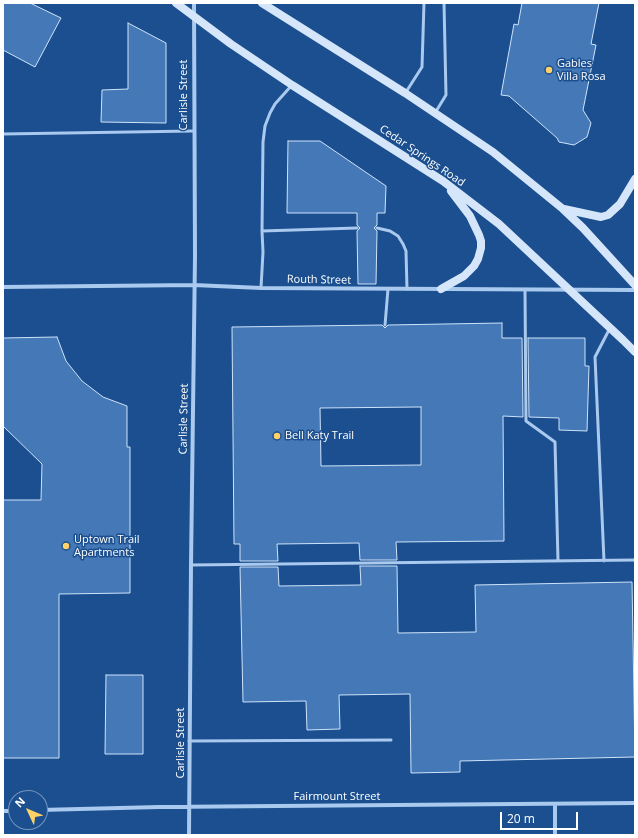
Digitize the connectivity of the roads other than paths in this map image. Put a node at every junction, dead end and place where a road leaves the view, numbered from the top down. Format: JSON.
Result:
{"nodes":[{"id":1,"x":176,"y":3,"type":"edge"},
{"id":2,"x":194,"y":3,"type":"edge"},
{"id":3,"x":262,"y":3,"type":"edge"},
{"id":4,"x":424,"y":3,"type":"edge"},
{"id":5,"x":444,"y":3,"type":"edge"},
{"id":6,"x":194,"y":17,"type":"junction"},
{"id":7,"x":292,"y":85,"type":"junction"},
{"id":8,"x":405,"y":93,"type":"junction"},
{"id":9,"x":436,"y":113,"type":"junction"},
{"id":10,"x":193,"y":131,"type":"junction"},
{"id":11,"x":3,"y":134,"type":"edge"},
{"id":12,"x":635,"y":179,"type":"edge"},
{"id":13,"x":443,"y":181,"type":"junction"},
{"id":14,"x":563,"y":210,"type":"junction"},
{"id":15,"x":357,"y":228,"type":"dead end"},
{"id":16,"x":377,"y":228,"type":"dead end"},
{"id":17,"x":262,"y":231,"type":"junction"},
{"id":18,"x":194,"y":285,"type":"junction"},
{"id":19,"x":635,"y":285,"type":"edge"},
{"id":20,"x":3,"y":287,"type":"edge"},
{"id":21,"x":261,"y":288,"type":"junction"},
{"id":22,"x":388,"y":289,"type":"junction"},
{"id":23,"x":407,"y":289,"type":"junction"},
{"id":24,"x":441,"y":290,"type":"junction"},
{"id":25,"x":525,"y":290,"type":"junction"},
{"id":26,"x":570,"y":290,"type":"junction"},
{"id":27,"x":635,"y":290,"type":"edge"},
{"id":28,"x":385,"y":325,"type":"dead end"},
{"id":29,"x":610,"y":328,"type":"junction"},
{"id":30,"x":635,"y":352,"type":"edge"},
{"id":31,"x":635,"y":560,"type":"edge"},
{"id":32,"x":558,"y":561,"type":"junction"},
{"id":33,"x":604,"y":561,"type":"junction"},
{"id":34,"x":191,"y":565,"type":"junction"},
{"id":35,"x":391,"y":740,"type":"dead end"},
{"id":36,"x":190,"y":741,"type":"junction"},
{"id":37,"x":635,"y":803,"type":"edge"},
{"id":38,"x":555,"y":804,"type":"junction"},
{"id":39,"x":189,"y":807,"type":"junction"},
{"id":40,"x":48,"y":810,"type":"edge"},
{"id":41,"x":189,"y":835,"type":"edge"},
{"id":42,"x":556,"y":835,"type":"edge"}],
"edges":[{"from":1,"to":6,"type":"main road","name":"Cedar Springs Road"},
{"from":2,"to":6,"type":"street","name":"Carlisle Street"},
{"from":3,"to":8,"type":"main road"},
{"from":4,"to":8,"type":"lane"},
{"from":5,"to":9,"type":"lane"},
{"from":6,"to":7,"type":"main road","name":"Cedar Springs Road"},
{"from":6,"to":10,"type":"street","name":"Carlisle Street"},
{"from":7,"to":13,"type":"main road","name":"Cedar Springs Road"},
{"from":7,"to":17,"type":"lane"},
{"from":8,"to":9,"type":"main road"},
{"from":9,"to":14,"type":"main road"},
{"from":10,"to":11,"type":"lane"},
{"from":10,"to":18,"type":"street","name":"Carlisle Street"},
{"from":12,"to":14,"type":"main road"},
{"from":13,"to":24,"type":"main road"},
{"from":13,"to":26,"type":"main road","name":"Cedar Springs Road"},
{"from":14,"to":19,"type":"main road"},
{"from":15,"to":17,"type":"lane"},
{"from":16,"to":23,"type":"lane"},
{"from":17,"to":21,"type":"lane"},
{"from":18,"to":20,"type":"street","name":"Routh Street"},
{"from":18,"to":21,"type":"street","name":"Routh Street"},
{"from":18,"to":34,"type":"street","name":"Carlisle Street"},
{"from":21,"to":22,"type":"street","name":"Routh Street"},
{"from":22,"to":23,"type":"street","name":"Routh Street"},
{"from":22,"to":28,"type":"lane"},
{"from":23,"to":24,"type":"street","name":"Routh Street"},
{"from":24,"to":25,"type":"street","name":"Routh Street"},
{"from":25,"to":26,"type":"street","name":"Routh Street"},
{"from":25,"to":32,"type":"lane"},
{"from":26,"to":27,"type":"street","name":"Routh Street"},
{"from":26,"to":29,"type":"main road","name":"Cedar Springs Road"},
{"from":29,"to":30,"type":"main road","name":"Cedar Springs Road"},
{"from":29,"to":33,"type":"lane"},
{"from":31,"to":33,"type":"lane"},
{"from":32,"to":33,"type":"lane"},
{"from":32,"to":34,"type":"lane"},
{"from":34,"to":36,"type":"street","name":"Carlisle Street"},
{"from":35,"to":36,"type":"lane"},
{"from":36,"to":39,"type":"street","name":"Carlisle Street"},
{"from":37,"to":38,"type":"street","name":"Fairmount Street"},
{"from":38,"to":39,"type":"street","name":"Fairmount Street"},
{"from":38,"to":42,"type":"street"},
{"from":39,"to":40,"type":"street","name":"Fairmount Street"},
{"from":39,"to":41,"type":"street","name":"Carlisle Street"}]}
